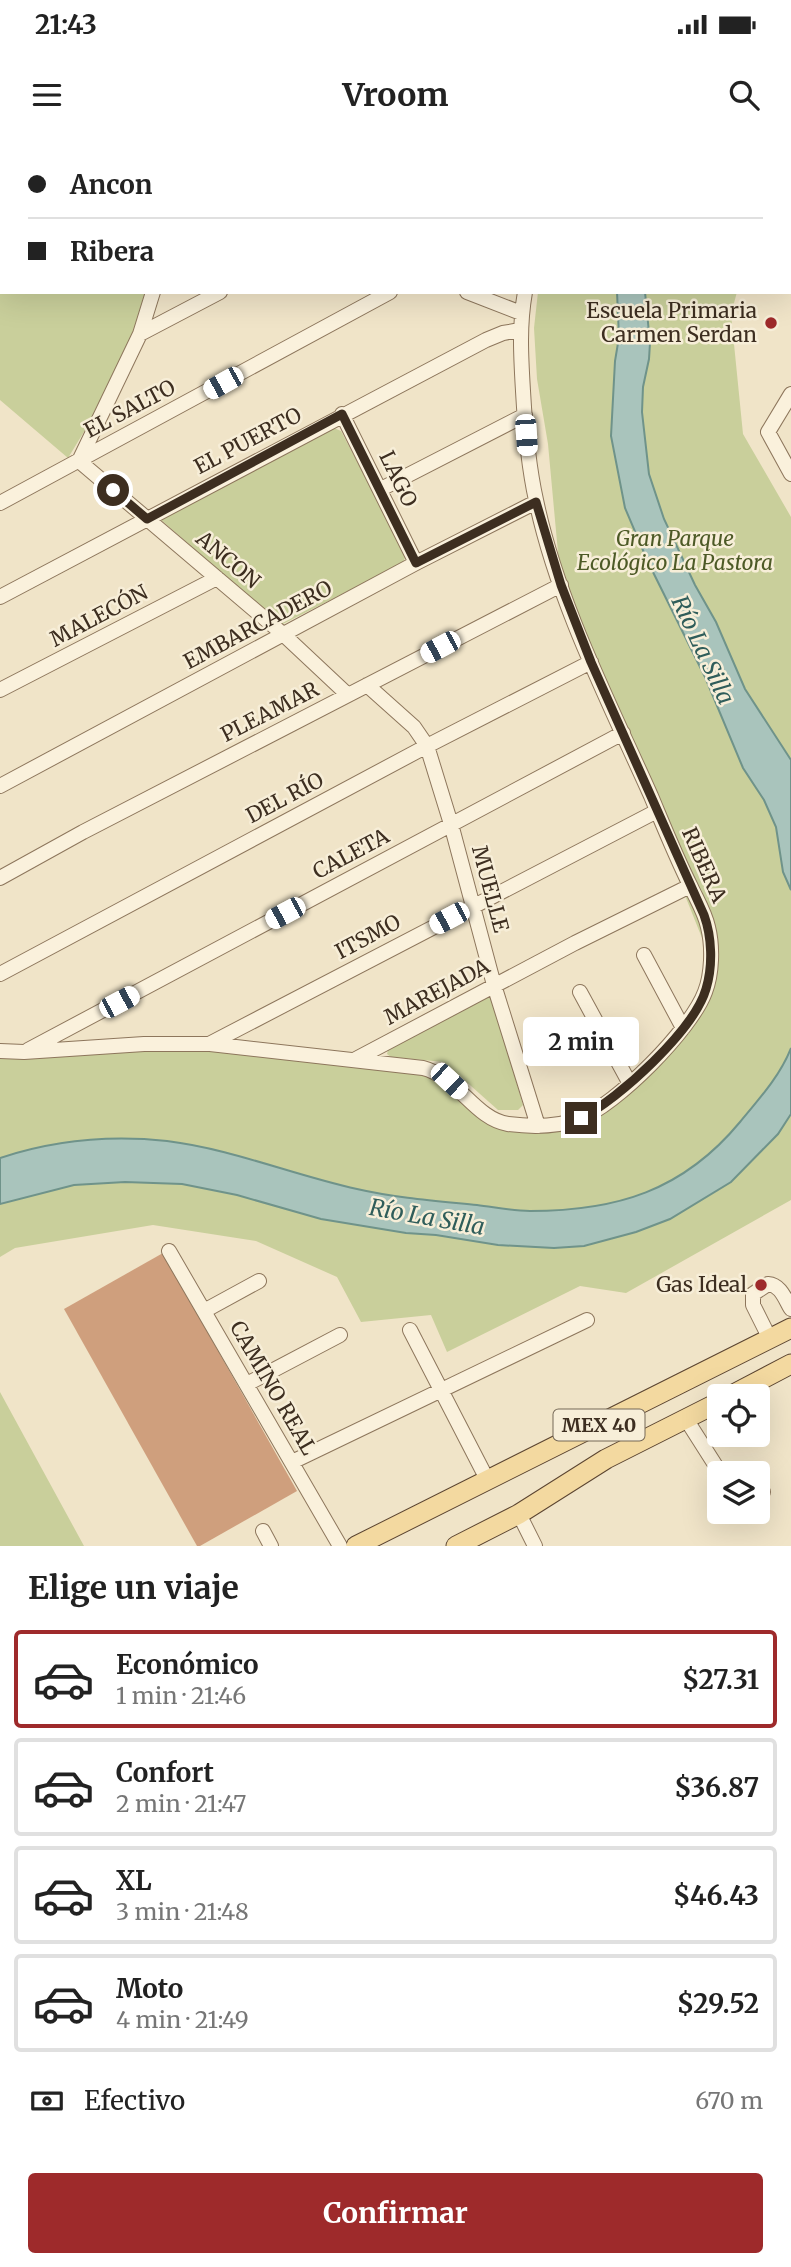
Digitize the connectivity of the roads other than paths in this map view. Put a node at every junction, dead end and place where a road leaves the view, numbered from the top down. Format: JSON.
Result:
{"nodes":[{"id":1,"x":152,"y":294,"type":"edge"},
{"id":2,"x":216,"y":294,"type":"edge"},
{"id":3,"x":386,"y":294,"type":"edge"},
{"id":4,"x":472,"y":294,"type":"edge"},
{"id":5,"x":524,"y":294,"type":"edge"},
{"id":6,"x":522,"y":313,"type":"junction"},
{"id":7,"x":520,"y":330,"type":"junction"},
{"id":8,"x":140,"y":334,"type":"junction"},
{"id":9,"x":791,"y":394,"type":"edge"},
{"id":10,"x":342,"y":414,"type":"junction"},
{"id":11,"x":525,"y":415,"type":"junction"},
{"id":12,"x":79,"y":461,"type":"junction"},
{"id":13,"x":791,"y":474,"type":"edge"},
{"id":14,"x":381,"y":489,"type":"junction"},
{"id":15,"x":0,"y":502,"type":"edge"},
{"id":16,"x":536,"y":502,"type":"junction"},
{"id":17,"x":147,"y":519,"type":"junction"},
{"id":18,"x":416,"y":563,"type":"junction"},
{"id":19,"x":217,"y":578,"type":"junction"},
{"id":20,"x":561,"y":585,"type":"junction"},
{"id":21,"x":0,"y":597,"type":"edge"},
{"id":22,"x":284,"y":635,"type":"junction"},
{"id":23,"x":591,"y":662,"type":"junction"},
{"id":24,"x":367,"y":685,"type":"junction"},
{"id":25,"x":0,"y":690,"type":"edge"},
{"id":26,"x":348,"y":695,"type":"junction"},
{"id":27,"x":623,"y":733,"type":"junction"},
{"id":28,"x":427,"y":746,"type":"junction"},
{"id":29,"x":0,"y":786,"type":"edge"},
{"id":30,"x":657,"y":811,"type":"junction"},
{"id":31,"x":451,"y":824,"type":"junction"},
{"id":32,"x":0,"y":878,"type":"edge"},
{"id":33,"x":690,"y":886,"type":"junction"},
{"id":34,"x":472,"y":905,"type":"junction"},
{"id":35,"x":644,"y":955,"type":"dead end"},
{"id":36,"x":0,"y":974,"type":"edge"},
{"id":37,"x":495,"y":985,"type":"junction"},
{"id":38,"x":580,"y":992,"type":"dead end"},
{"id":39,"x":683,"y":1028,"type":"junction"},
{"id":40,"x":210,"y":1044,"type":"junction"},
{"id":41,"x":0,"y":1051,"type":"edge"},
{"id":42,"x":24,"y":1052,"type":"junction"},
{"id":43,"x":354,"y":1060,"type":"junction"},
{"id":44,"x":631,"y":1084,"type":"junction"},
{"id":45,"x":538,"y":1126,"type":"junction"},
{"id":46,"x":169,"y":1251,"type":"dead end"},
{"id":47,"x":259,"y":1281,"type":"dead end"},
{"id":48,"x":791,"y":1310,"type":"edge"},
{"id":49,"x":204,"y":1311,"type":"junction"},
{"id":50,"x":587,"y":1320,"type":"dead end"},
{"id":51,"x":791,"y":1328,"type":"edge"},
{"id":52,"x":410,"y":1330,"type":"dead end"},
{"id":53,"x":340,"y":1335,"type":"dead end"},
{"id":54,"x":770,"y":1339,"type":"junction"},
{"id":55,"x":791,"y":1364,"type":"edge"},
{"id":56,"x":709,"y":1370,"type":"junction"},
{"id":57,"x":247,"y":1384,"type":"junction"},
{"id":58,"x":719,"y":1384,"type":"edge"},
{"id":59,"x":751,"y":1384,"type":"edge"},
{"id":60,"x":441,"y":1388,"type":"junction"},
{"id":61,"x":707,"y":1408,"type":"edge"},
{"id":62,"x":686,"y":1419,"type":"junction"},
{"id":63,"x":713,"y":1461,"type":"edge"},
{"id":64,"x":292,"y":1462,"type":"junction"},
{"id":65,"x":488,"y":1480,"type":"junction"},
{"id":66,"x":519,"y":1514,"type":"junction"},
{"id":67,"x":263,"y":1531,"type":"dead end"},
{"id":68,"x":271,"y":1546,"type":"edge"},
{"id":69,"x":340,"y":1546,"type":"edge"},
{"id":70,"x":356,"y":1546,"type":"edge"},
{"id":71,"x":456,"y":1546,"type":"edge"},
{"id":72,"x":535,"y":1546,"type":"edge"}],
"edges":[{"from":1,"to":8,"type":"street"},
{"from":2,"to":8,"type":"street"},
{"from":3,"to":12,"type":"street","name":"EL SALTO"},
{"from":4,"to":6,"type":"street"},
{"from":5,"to":6,"type":"street","name":"RIBERA"},
{"from":6,"to":7,"type":"street","name":"RIBERA"},
{"from":7,"to":10,"type":"street","name":"EL PUERTO"},
{"from":7,"to":11,"type":"street","name":"RIBERA"},
{"from":8,"to":12,"type":"street"},
{"from":9,"to":13,"type":"street"},
{"from":10,"to":14,"type":"street","name":"LAGO"},
{"from":10,"to":17,"type":"street","name":"EL PUERTO"},
{"from":11,"to":14,"type":"street"},
{"from":11,"to":16,"type":"street","name":"RIBERA"},
{"from":12,"to":15,"type":"street","name":"EL SALTO"},
{"from":12,"to":17,"type":"street","name":"ANCON"},
{"from":14,"to":18,"type":"street","name":"LAGO"},
{"from":16,"to":18,"type":"street","name":"EMBARCADERO"},
{"from":16,"to":20,"type":"street","name":"RIBERA"},
{"from":17,"to":19,"type":"street","name":"ANCON"},
{"from":17,"to":21,"type":"street","name":"EL PUERTO"},
{"from":18,"to":22,"type":"street","name":"EMBARCADERO"},
{"from":19,"to":22,"type":"street","name":"ANCON"},
{"from":19,"to":25,"type":"street","name":"MALECÓN"},
{"from":20,"to":23,"type":"street","name":"RIBERA"},
{"from":20,"to":24,"type":"street","name":"PLEAMAR"},
{"from":22,"to":26,"type":"street","name":"ANCON"},
{"from":22,"to":29,"type":"street","name":"EMBARCADERO"},
{"from":23,"to":27,"type":"street","name":"RIBERA"},
{"from":23,"to":28,"type":"street","name":"DEL RÍO"},
{"from":24,"to":26,"type":"street","name":"PLEAMAR"},
{"from":24,"to":28,"type":"street","name":"MUELLE"},
{"from":26,"to":32,"type":"street","name":"PLEAMAR"},
{"from":27,"to":30,"type":"street","name":"RIBERA"},
{"from":27,"to":31,"type":"street","name":"CALETA"},
{"from":28,"to":31,"type":"street","name":"MUELLE"},
{"from":28,"to":36,"type":"street","name":"DEL RÍO"},
{"from":30,"to":33,"type":"street","name":"RIBERA"},
{"from":30,"to":34,"type":"street","name":"ITSMO"},
{"from":31,"to":34,"type":"street","name":"MUELLE"},
{"from":31,"to":42,"type":"street","name":"CALETA"},
{"from":33,"to":37,"type":"street","name":"MAREJADA"},
{"from":33,"to":39,"type":"street","name":"RIBERA"},
{"from":34,"to":37,"type":"street","name":"MUELLE"},
{"from":34,"to":40,"type":"street","name":"ITSMO"},
{"from":35,"to":39,"type":"street"},
{"from":37,"to":43,"type":"street","name":"MAREJADA"},
{"from":37,"to":45,"type":"street","name":"MUELLE"},
{"from":38,"to":44,"type":"street"},
{"from":39,"to":44,"type":"street","name":"RIBERA"},
{"from":40,"to":42,"type":"street","name":"RIBERA"},
{"from":40,"to":43,"type":"street","name":"RIBERA"},
{"from":41,"to":42,"type":"street","name":"RIBERA"},
{"from":43,"to":45,"type":"street","name":"RIBERA"},
{"from":44,"to":45,"type":"street","name":"RIBERA"},
{"from":46,"to":49,"type":"street","name":"CAMINO REAL"},
{"from":47,"to":49,"type":"street"},
{"from":48,"to":54,"type":"street"},
{"from":49,"to":57,"type":"street","name":"CAMINO REAL"},
{"from":50,"to":60,"type":"street"},
{"from":51,"to":54,"type":"main road","number":"MEX 40"},
{"from":52,"to":60,"type":"street"},
{"from":53,"to":57,"type":"street"},
{"from":54,"to":56,"type":"main road","number":"MEX 40"},
{"from":55,"to":59,"type":"main road"},
{"from":56,"to":58,"type":"main road"},
{"from":56,"to":65,"type":"main road","number":"MEX 40"},
{"from":57,"to":64,"type":"street","name":"CAMINO REAL"},
{"from":60,"to":64,"type":"street"},
{"from":60,"to":65,"type":"street"},
{"from":61,"to":62,"type":"main road","number":"MEX 40"},
{"from":62,"to":63,"type":"street"},
{"from":62,"to":66,"type":"main road","number":"MEX 40"},
{"from":64,"to":69,"type":"street","name":"CAMINO REAL"},
{"from":65,"to":70,"type":"main road","number":"MEX 40"},
{"from":66,"to":71,"type":"main road","number":"MEX 40"},
{"from":66,"to":72,"type":"street"},
{"from":67,"to":68,"type":"street"}]}
